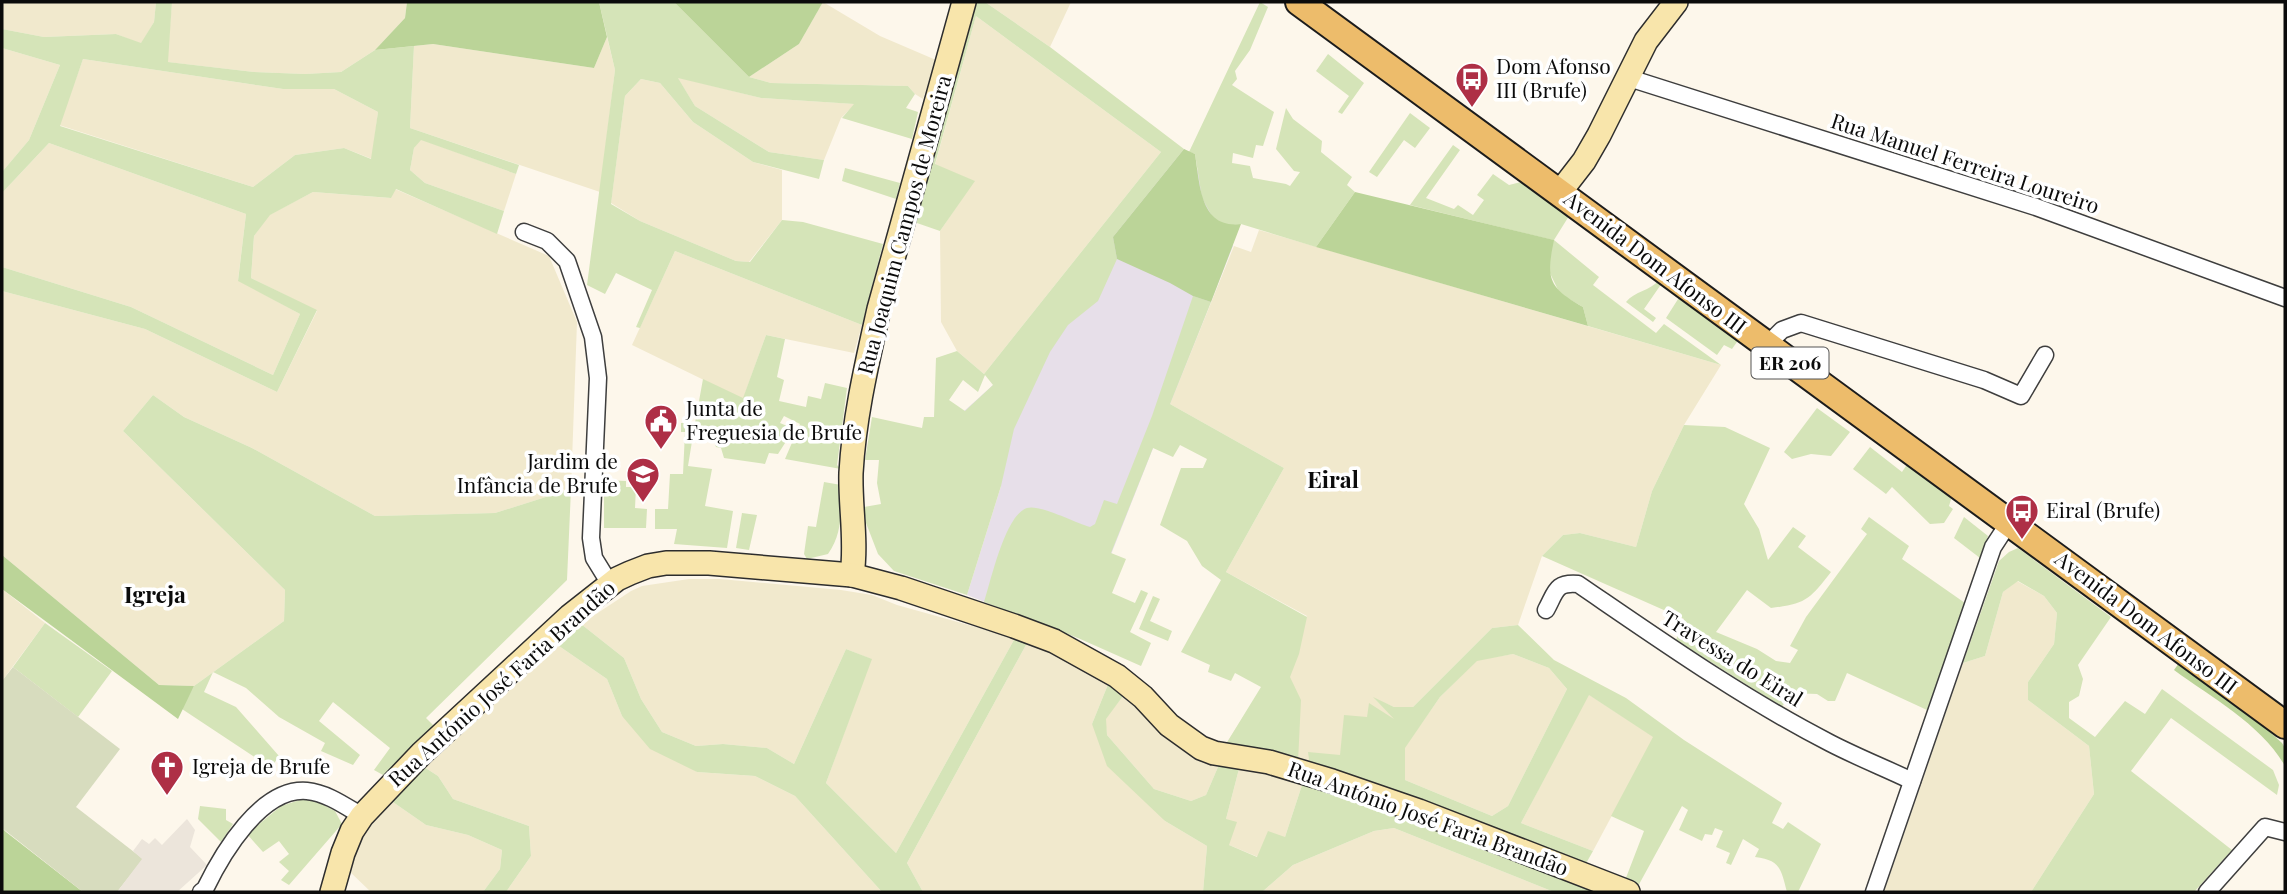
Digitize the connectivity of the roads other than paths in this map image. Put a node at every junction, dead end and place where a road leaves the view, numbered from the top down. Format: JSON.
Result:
{"nodes":[{"id":1,"x":964,"y":2,"type":"edge"},
{"id":2,"x":1299,"y":2,"type":"edge"},
{"id":3,"x":1676,"y":2,"type":"edge"},
{"id":4,"x":1629,"y":78,"type":"junction"},
{"id":5,"x":1560,"y":192,"type":"junction"},
{"id":6,"x":524,"y":232,"type":"dead end"},
{"id":7,"x":2285,"y":298,"type":"edge"},
{"id":8,"x":1766,"y":346,"type":"junction"},
{"id":9,"x":2045,"y":355,"type":"dead end"},
{"id":10,"x":2010,"y":521,"type":"junction"},
{"id":11,"x":852,"y":575,"type":"junction"},
{"id":12,"x":610,"y":584,"type":"junction"},
{"id":13,"x":1546,"y":610,"type":"dead end"},
{"id":14,"x":2284,"y":725,"type":"edge"},
{"id":15,"x":1912,"y":781,"type":"junction"},
{"id":16,"x":362,"y":816,"type":"junction"},
{"id":17,"x":2285,"y":832,"type":"edge"},
{"id":18,"x":207,"y":891,"type":"edge"},
{"id":19,"x":332,"y":892,"type":"edge"},
{"id":20,"x":1628,"y":892,"type":"edge"},
{"id":21,"x":1874,"y":892,"type":"edge"},
{"id":22,"x":2207,"y":892,"type":"edge"}],
"edges":[{"from":1,"to":11,"type":"street","name":"Rua Joaquim Campos de Moreira"},
{"from":2,"to":5,"type":"main road","name":"Avenida Dom Afonso III","number":"ER 206"},
{"from":3,"to":4,"type":"street"},
{"from":4,"to":5,"type":"street"},
{"from":4,"to":7,"type":"street","name":"Rua Manuel Ferreira Loureiro"},
{"from":5,"to":8,"type":"main road","name":"Avenida Dom Afonso III","number":"ER 206"},
{"from":6,"to":12,"type":"street"},
{"from":8,"to":9,"type":"street"},
{"from":8,"to":10,"type":"main road","name":"Avenida Dom Afonso III","number":"ER 206"},
{"from":10,"to":14,"type":"main road","name":"Avenida Dom Afonso III","number":"ER 206"},
{"from":10,"to":15,"type":"street"},
{"from":11,"to":12,"type":"street","name":"Rua António José Faria Brandão"},
{"from":11,"to":20,"type":"street","name":"Rua António José Faria Brandão"},
{"from":12,"to":16,"type":"street","name":"Rua António José Faria Brandão"},
{"from":13,"to":15,"type":"street","name":"Travessa do Eiral"},
{"from":15,"to":21,"type":"street"},
{"from":16,"to":18,"type":"street"},
{"from":16,"to":19,"type":"street","name":"Rua António José Faria Brandão"},
{"from":17,"to":22,"type":"street"}]}
